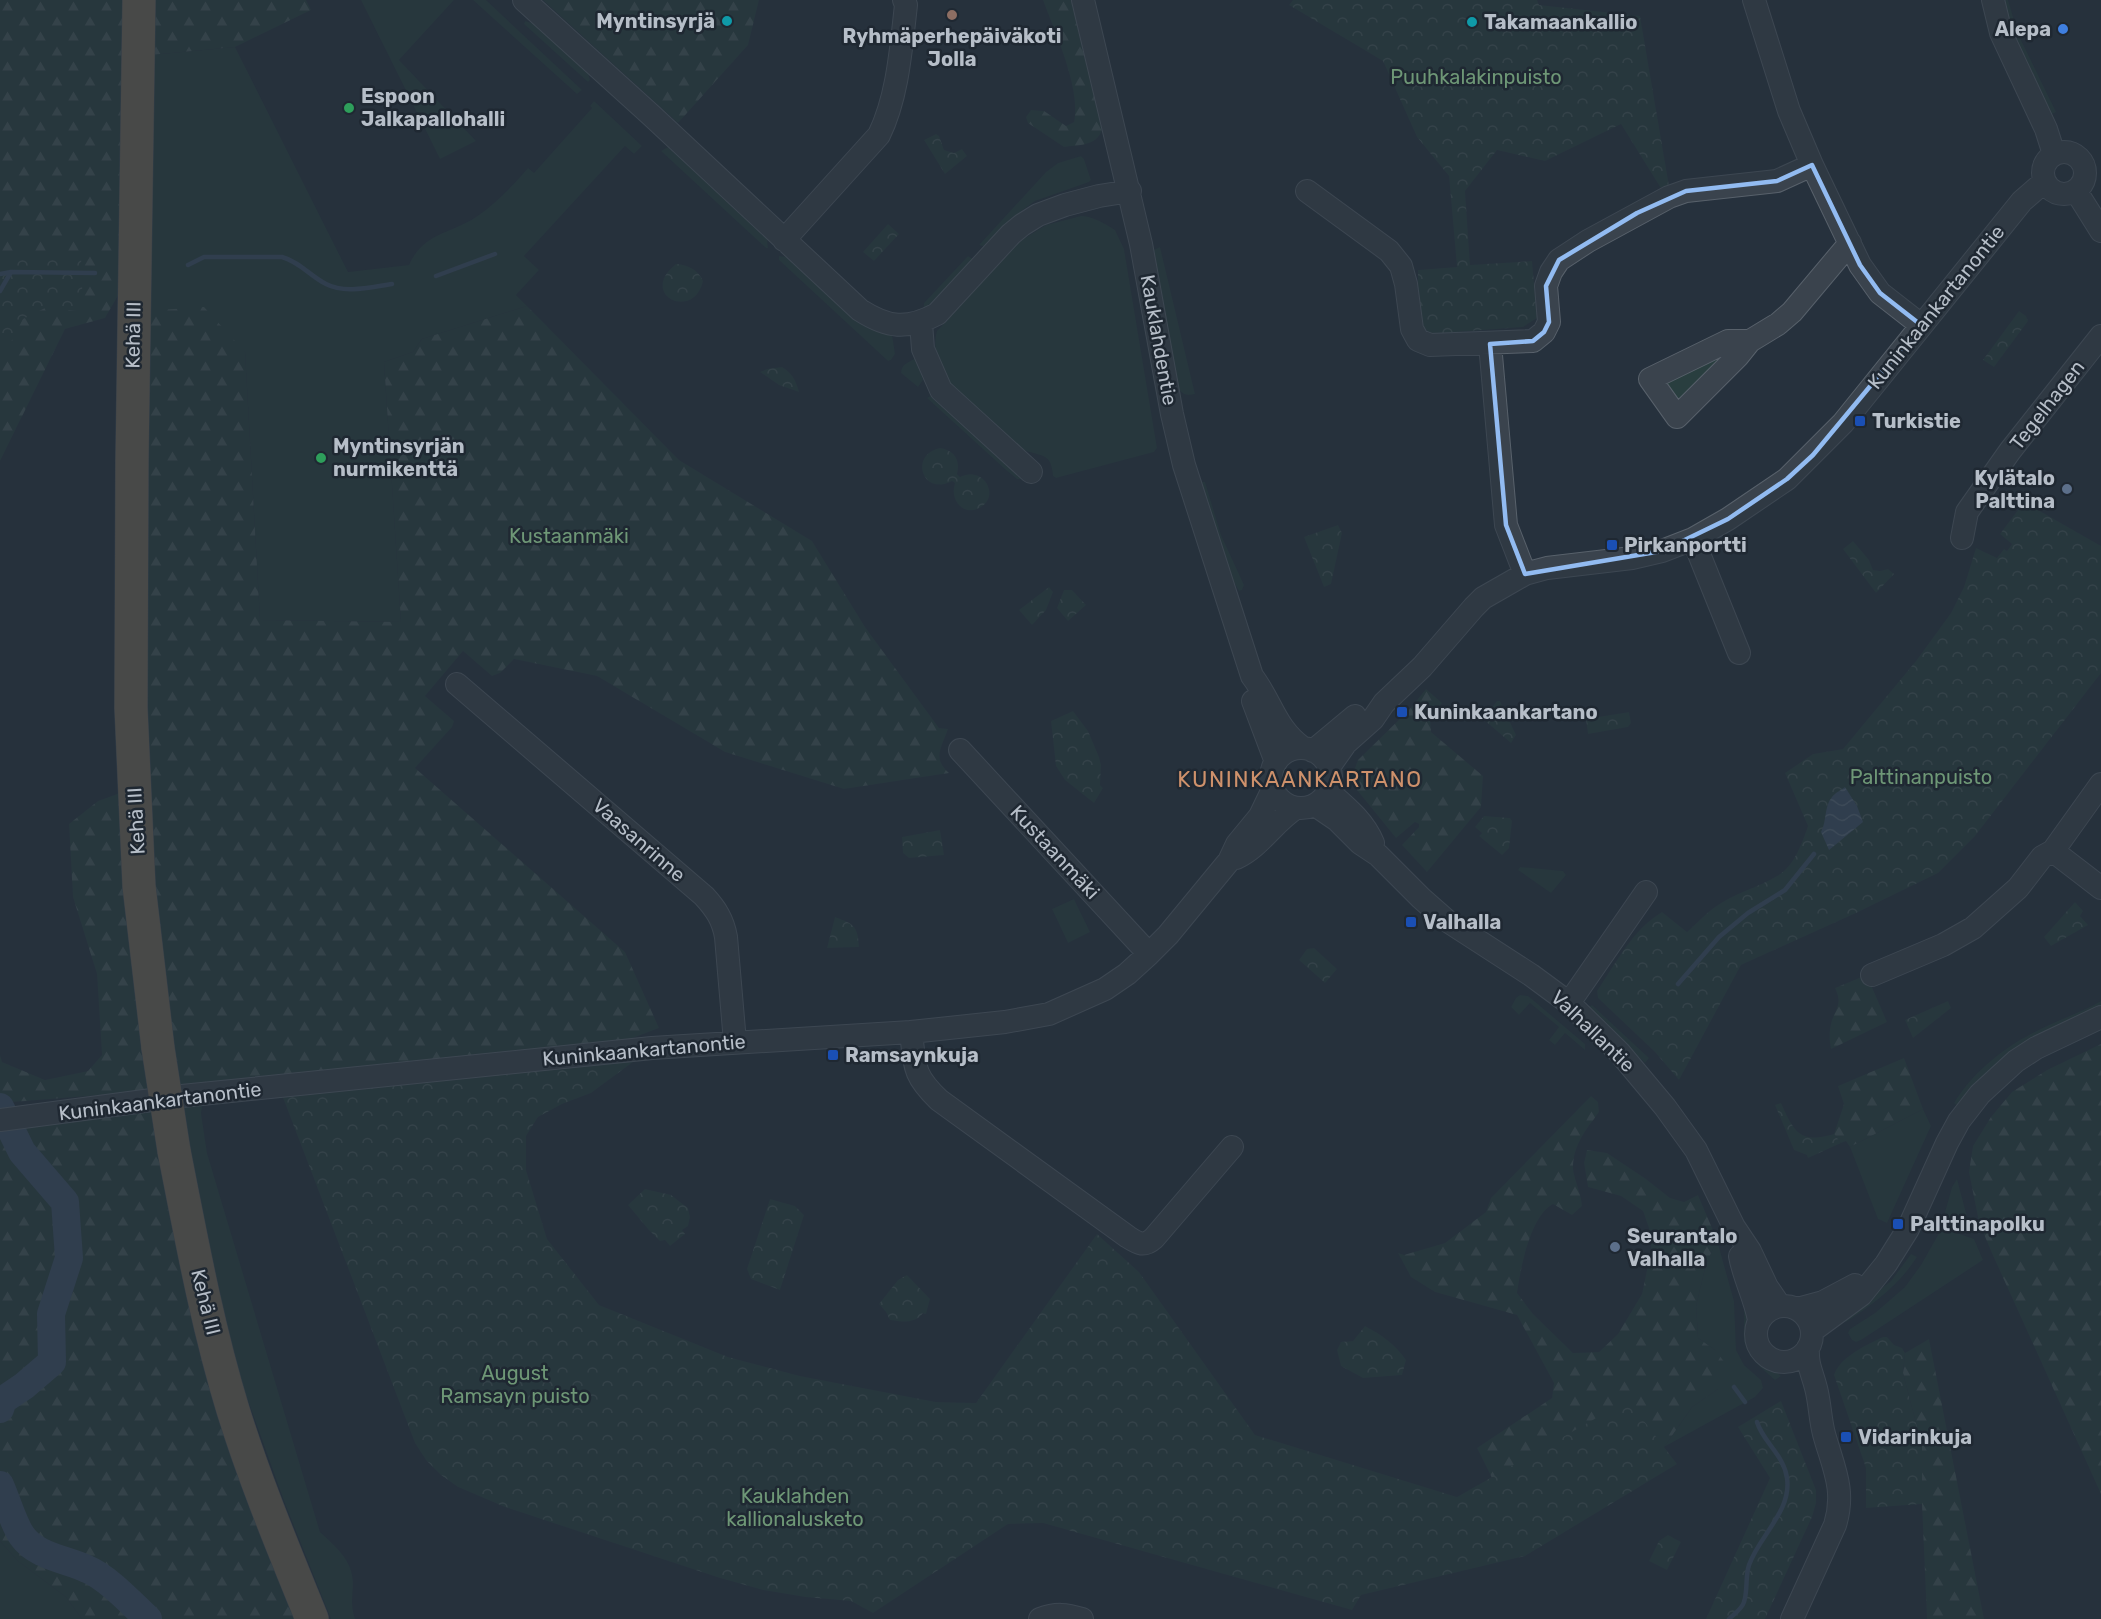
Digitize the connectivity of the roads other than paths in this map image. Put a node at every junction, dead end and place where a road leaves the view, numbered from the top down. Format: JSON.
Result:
{"nodes":[{"id":1,"x":139,"y":0,"type":"edge"},
{"id":2,"x":524,"y":0,"type":"edge"},
{"id":3,"x":1083,"y":0,"type":"edge"},
{"id":4,"x":1754,"y":0,"type":"edge"},
{"id":5,"x":1993,"y":0,"type":"edge"},
{"id":6,"x":905,"y":3,"type":"edge"},
{"id":7,"x":2054,"y":154,"type":"junction"},
{"id":8,"x":2092,"y":161,"type":"edge"},
{"id":9,"x":1812,"y":165,"type":"junction"},
{"id":10,"x":2044,"y":182,"type":"junction"},
{"id":11,"x":1130,"y":191,"type":"junction"},
{"id":12,"x":1307,"y":191,"type":"dead end"},
{"id":13,"x":2076,"y":191,"type":"junction"},
{"id":14,"x":2101,"y":231,"type":"edge"},
{"id":15,"x":784,"y":240,"type":"junction"},
{"id":16,"x":1850,"y":243,"type":"junction"},
{"id":17,"x":921,"y":323,"type":"junction"},
{"id":18,"x":1922,"y":325,"type":"junction"},
{"id":19,"x":2101,"y":336,"type":"edge"},
{"id":20,"x":1750,"y":341,"type":"dead end"},
{"id":21,"x":1490,"y":344,"type":"junction"},
{"id":22,"x":1031,"y":472,"type":"dead end"},
{"id":23,"x":1962,"y":538,"type":"dead end"},
{"id":24,"x":1693,"y":539,"type":"junction"},
{"id":25,"x":1525,"y":574,"type":"junction"},
{"id":26,"x":1739,"y":653,"type":"dead end"},
{"id":27,"x":1252,"y":676,"type":"junction"},
{"id":28,"x":458,"y":684,"type":"dead end"},
{"id":29,"x":960,"y":750,"type":"dead end"},
{"id":30,"x":1315,"y":755,"type":"junction"},
{"id":31,"x":1276,"y":762,"type":"junction"},
{"id":32,"x":2101,"y":784,"type":"edge"},
{"id":33,"x":1273,"y":789,"type":"junction"},
{"id":34,"x":1313,"y":801,"type":"junction"},
{"id":35,"x":2053,"y":851,"type":"junction"},
{"id":36,"x":1229,"y":861,"type":"junction"},
{"id":37,"x":2101,"y":888,"type":"edge"},
{"id":38,"x":1646,"y":892,"type":"dead end"},
{"id":39,"x":1149,"y":954,"type":"junction"},
{"id":40,"x":1872,"y":975,"type":"dead end"},
{"id":41,"x":1569,"y":1003,"type":"junction"},
{"id":42,"x":2101,"y":1017,"type":"edge"},
{"id":43,"x":911,"y":1032,"type":"junction"},
{"id":44,"x":735,"y":1042,"type":"junction"},
{"id":45,"x":0,"y":1120,"type":"edge"},
{"id":46,"x":1232,"y":1147,"type":"dead end"},
{"id":47,"x":1734,"y":1227,"type":"junction"},
{"id":48,"x":1877,"y":1273,"type":"junction"},
{"id":49,"x":1789,"y":1308,"type":"junction"},
{"id":50,"x":1759,"y":1320,"type":"junction"},
{"id":51,"x":1810,"y":1339,"type":"junction"},
{"id":52,"x":1783,"y":1362,"type":"junction"},
{"id":53,"x":1823,"y":1432,"type":"junction"},
{"id":54,"x":312,"y":1619,"type":"edge"},
{"id":55,"x":1040,"y":1619,"type":"edge"},
{"id":56,"x":1082,"y":1619,"type":"edge"},
{"id":57,"x":1792,"y":1619,"type":"edge"}],
"edges":[{"from":1,"to":54,"type":"highway","name":"Kehä III","bridge":true},
{"from":2,"to":15,"type":"street"},
{"from":3,"to":11,"type":"street","name":"Kauklahdentie"},
{"from":4,"to":9,"type":"street"},
{"from":5,"to":7,"type":"street"},
{"from":6,"to":15,"type":"street"},
{"from":7,"to":8,"type":"street"},
{"from":7,"to":10,"type":"street"},
{"from":8,"to":13,"type":"street"},
{"from":9,"to":16,"type":"street"},
{"from":9,"to":21,"type":"street"},
{"from":10,"to":13,"type":"street"},
{"from":10,"to":18,"type":"street","name":"Kuninkaankartanontie"},
{"from":11,"to":17,"type":"street"},
{"from":11,"to":27,"type":"street","name":"Kauklahdentie"},
{"from":12,"to":21,"type":"street"},
{"from":13,"to":14,"type":"street"},
{"from":15,"to":17,"type":"street"},
{"from":16,"to":18,"type":"street"},
{"from":16,"to":20,"type":"street"},
{"from":17,"to":22,"type":"street"},
{"from":18,"to":24,"type":"street","name":"Kuninkaankartanontie"},
{"from":19,"to":23,"type":"street","name":"Tegelhagen"},
{"from":21,"to":25,"type":"street"},
{"from":24,"to":25,"type":"street","name":"Kuninkaankartanontie"},
{"from":24,"to":26,"type":"street"},
{"from":25,"to":30,"type":"street","name":"Kuninkaankartanontie"},
{"from":27,"to":30,"type":"street","name":"Kauklahdentie"},
{"from":27,"to":31,"type":"street","name":"Kauklahdentie"},
{"from":28,"to":44,"type":"street","name":"Vaasanrinne"},
{"from":29,"to":39,"type":"street","name":"Kustaanmäki"},
{"from":30,"to":31,"type":"street"},
{"from":30,"to":34,"type":"street"},
{"from":31,"to":33,"type":"street"},
{"from":32,"to":35,"type":"street"},
{"from":33,"to":34,"type":"street"},
{"from":33,"to":36,"type":"street","name":"Kuninkaankartanontie"},
{"from":34,"to":36,"type":"street","name":"Kuninkaankartanontie"},
{"from":34,"to":41,"type":"street","name":"Valhallantie"},
{"from":35,"to":37,"type":"street"},
{"from":35,"to":40,"type":"street"},
{"from":36,"to":39,"type":"street","name":"Kuninkaankartanontie"},
{"from":38,"to":41,"type":"street"},
{"from":39,"to":43,"type":"street","name":"Kuninkaankartanontie"},
{"from":41,"to":47,"type":"street","name":"Valhallantie"},
{"from":42,"to":48,"type":"street"},
{"from":43,"to":44,"type":"street","name":"Kuninkaankartanontie"},
{"from":43,"to":46,"type":"street"},
{"from":44,"to":45,"type":"street","name":"Kuninkaankartanontie"},
{"from":47,"to":49,"type":"street","name":"Valhallantie"},
{"from":47,"to":50,"type":"street","name":"Valhallantie"},
{"from":48,"to":49,"type":"street"},
{"from":48,"to":51,"type":"street"},
{"from":49,"to":50,"type":"street"},
{"from":49,"to":51,"type":"street"},
{"from":50,"to":52,"type":"street"},
{"from":51,"to":52,"type":"street"},
{"from":51,"to":53,"type":"street"},
{"from":52,"to":53,"type":"street"},
{"from":53,"to":57,"type":"street"},
{"from":55,"to":56,"type":"street"}]}
